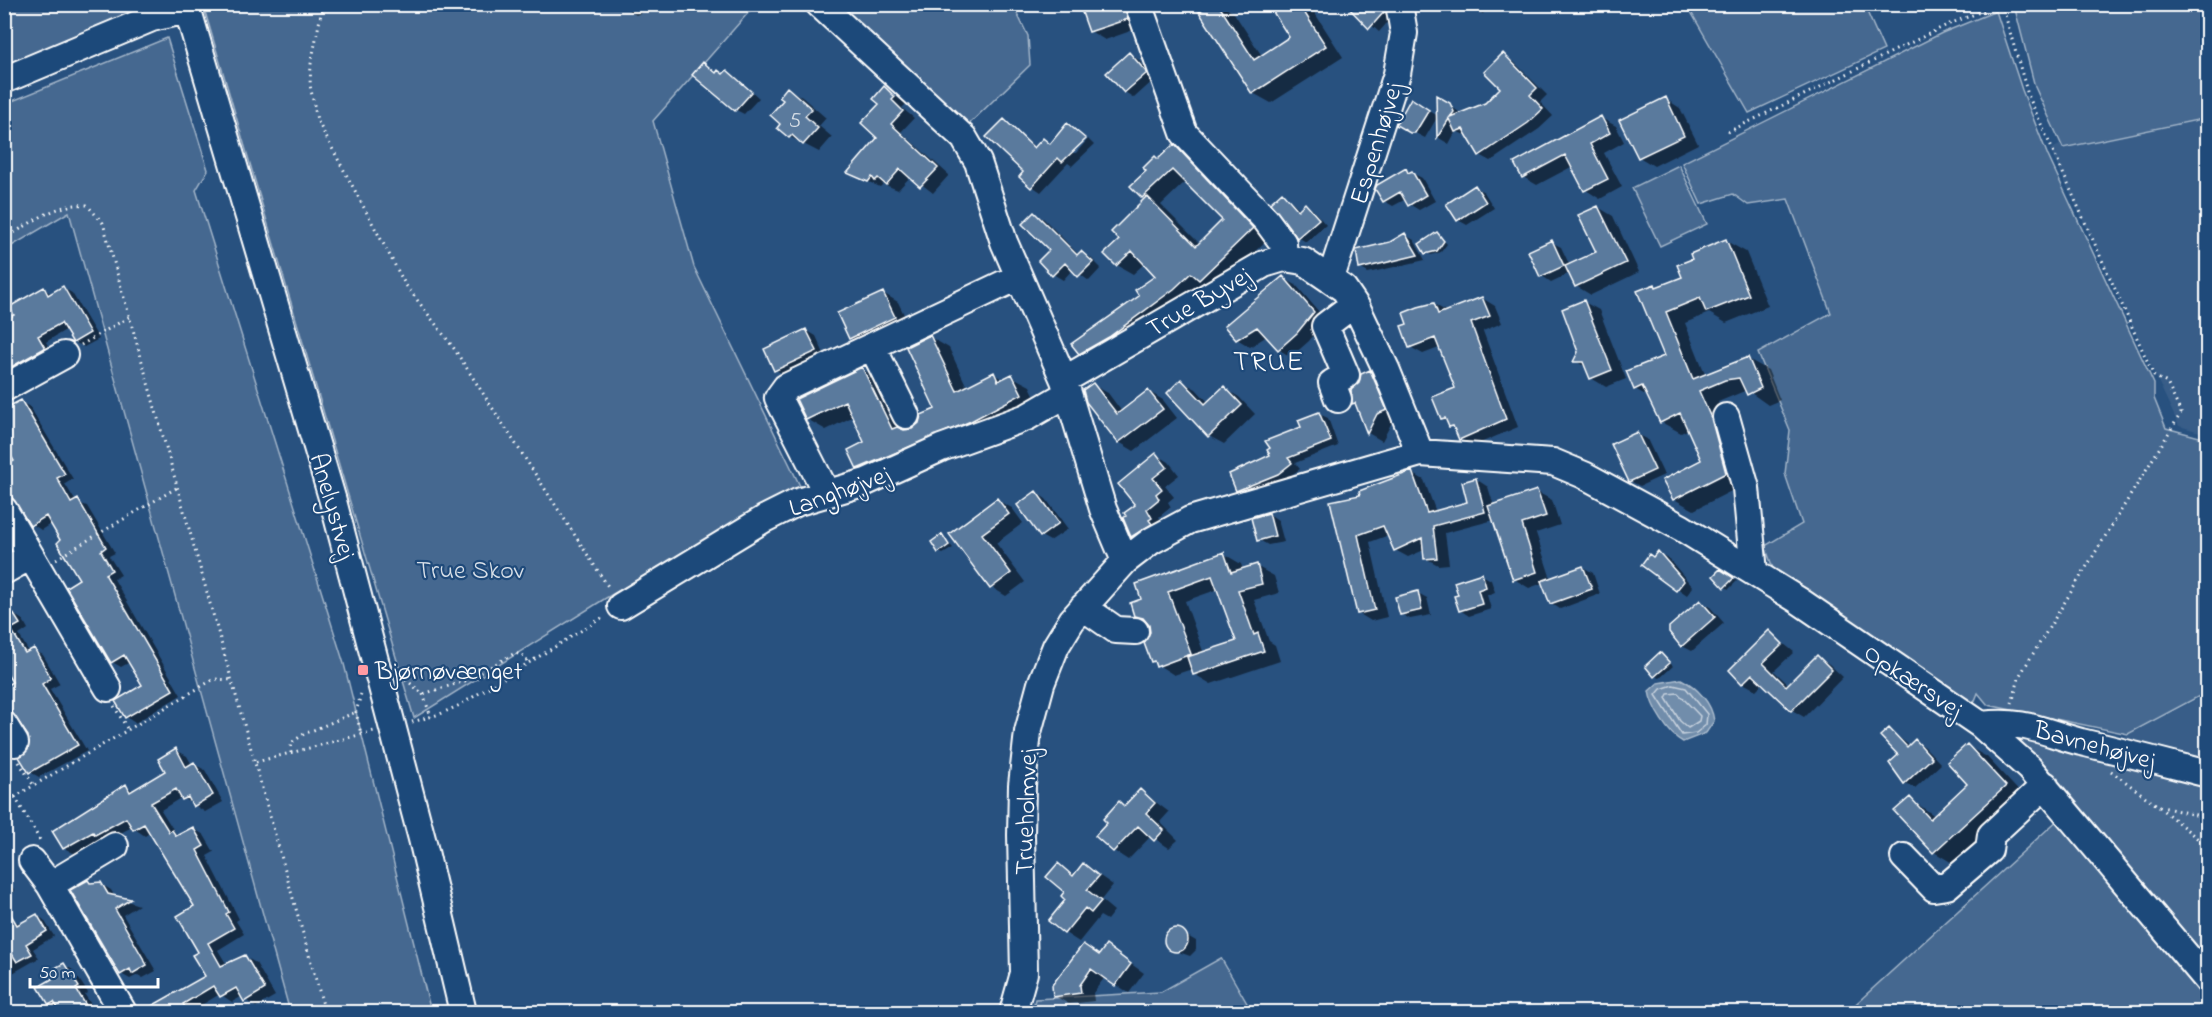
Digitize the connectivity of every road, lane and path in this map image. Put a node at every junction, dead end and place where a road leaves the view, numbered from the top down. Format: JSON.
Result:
{"nodes":[{"id":1,"x":323,"y":4,"type":"edge"},
{"id":2,"x":819,"y":4,"type":"edge"},
{"id":3,"x":1399,"y":4,"type":"edge"},
{"id":4,"x":2001,"y":4,"type":"edge"},
{"id":5,"x":187,"y":7,"type":"edge"},
{"id":6,"x":1140,"y":9,"type":"dead end"},
{"id":7,"x":4,"y":80,"type":"edge"},
{"id":8,"x":1728,"y":132,"type":"dead end"},
{"id":9,"x":4,"y":239,"type":"edge"},
{"id":10,"x":1284,"y":258,"type":"junction"},
{"id":11,"x":1018,"y":277,"type":"junction"},
{"id":12,"x":1331,"y":278,"type":"junction"},
{"id":13,"x":1354,"y":304,"type":"junction"},
{"id":14,"x":129,"y":317,"type":"junction"},
{"id":15,"x":872,"y":346,"type":"junction"},
{"id":16,"x":64,"y":355,"type":"joint"},
{"id":17,"x":1066,"y":387,"type":"junction"},
{"id":18,"x":4,"y":388,"type":"edge"},
{"id":19,"x":1338,"y":399,"type":"dead end"},
{"id":20,"x":906,"y":415,"type":"dead end"},
{"id":21,"x":1726,"y":417,"type":"dead end"},
{"id":22,"x":1420,"y":453,"type":"junction"},
{"id":23,"x":178,"y":487,"type":"junction"},
{"id":24,"x":826,"y":494,"type":"junction"},
{"id":25,"x":4,"y":510,"type":"edge"},
{"id":26,"x":1125,"y":561,"type":"junction"},
{"id":27,"x":35,"y":562,"type":"junction"},
{"id":28,"x":4,"y":571,"type":"edge"},
{"id":29,"x":1754,"y":572,"type":"junction"},
{"id":30,"x":621,"y":606,"type":"junction"},
{"id":31,"x":1077,"y":613,"type":"junction"},
{"id":32,"x":1134,"y":631,"type":"dead end"},
{"id":33,"x":528,"y":663,"type":"junction"},
{"id":34,"x":233,"y":680,"type":"junction"},
{"id":35,"x":382,"y":681,"type":"junction"},
{"id":36,"x":108,"y":688,"type":"dead end"},
{"id":37,"x":423,"y":694,"type":"junction"},
{"id":38,"x":356,"y":712,"type":"dead end"},
{"id":39,"x":431,"y":717,"type":"junction"},
{"id":40,"x":357,"y":719,"type":"dead end"},
{"id":41,"x":411,"y":722,"type":"dead end"},
{"id":42,"x":2009,"y":722,"type":"junction"},
{"id":43,"x":1981,"y":725,"type":"junction"},
{"id":44,"x":376,"y":731,"type":"dead end"},
{"id":45,"x":361,"y":735,"type":"junction"},
{"id":46,"x":291,"y":753,"type":"junction"},
{"id":47,"x":256,"y":762,"type":"junction"},
{"id":48,"x":2103,"y":765,"type":"dead end"},
{"id":49,"x":2208,"y":774,"type":"edge"},
{"id":50,"x":2045,"y":785,"type":"junction"},
{"id":51,"x":15,"y":797,"type":"junction"},
{"id":52,"x":4,"y":803,"type":"edge"},
{"id":53,"x":2158,"y":806,"type":"junction"},
{"id":54,"x":2208,"y":818,"type":"edge"},
{"id":55,"x":115,"y":846,"type":"dead end"},
{"id":56,"x":2208,"y":847,"type":"edge"},
{"id":57,"x":1904,"y":857,"type":"dead end"},
{"id":58,"x":32,"y":861,"type":"joint"},
{"id":59,"x":50,"y":885,"type":"junction"},
{"id":60,"x":2208,"y":981,"type":"edge"},
{"id":61,"x":123,"y":1012,"type":"edge"},
{"id":62,"x":325,"y":1012,"type":"edge"},
{"id":63,"x":463,"y":1012,"type":"edge"},
{"id":64,"x":1013,"y":1012,"type":"edge"}],
"edges":[{"from":1,"to":30,"type":"path"},
{"from":2,"to":11,"type":"street"},
{"from":3,"to":12,"type":"street","name":"Espenhøjvej"},
{"from":4,"to":8,"type":"path"},
{"from":4,"to":42,"type":"path"},
{"from":5,"to":7,"type":"street"},
{"from":5,"to":35,"type":"street","name":"Anelystvej"},
{"from":6,"to":10,"type":"street"},
{"from":9,"to":14,"type":"path"},
{"from":10,"to":12,"type":"street"},
{"from":10,"to":17,"type":"street","name":"True Byvej"},
{"from":11,"to":15,"type":"street"},
{"from":11,"to":17,"type":"street"},
{"from":12,"to":13,"type":"street"},
{"from":13,"to":19,"type":"street"},
{"from":13,"to":22,"type":"street"},
{"from":14,"to":16,"type":"path"},
{"from":14,"to":23,"type":"path"},
{"from":15,"to":20,"type":"street"},
{"from":15,"to":24,"type":"street"},
{"from":16,"to":18,"type":"street"},
{"from":17,"to":24,"type":"street","name":"Langhøjvej"},
{"from":17,"to":26,"type":"street"},
{"from":21,"to":29,"type":"street"},
{"from":22,"to":26,"type":"street"},
{"from":22,"to":29,"type":"street","name":"Opkærsvej"},
{"from":23,"to":27,"type":"path"},
{"from":23,"to":34,"type":"path"},
{"from":24,"to":30,"type":"street","name":"Langhøjvej"},
{"from":25,"to":27,"type":"street"},
{"from":26,"to":31,"type":"street"},
{"from":27,"to":28,"type":"street"},
{"from":27,"to":36,"type":"street"},
{"from":29,"to":43,"type":"street","name":"Opkærsvej"},
{"from":30,"to":33,"type":"path"},
{"from":31,"to":32,"type":"street"},
{"from":31,"to":64,"type":"street","name":"Trueholmvej"},
{"from":33,"to":37,"type":"path"},
{"from":33,"to":39,"type":"path"},
{"from":34,"to":47,"type":"path"},
{"from":34,"to":51,"type":"path"},
{"from":35,"to":37,"type":"path"},
{"from":35,"to":63,"type":"street","name":"Anelystvej"},
{"from":37,"to":39,"type":"path"},
{"from":38,"to":46,"type":"path"},
{"from":39,"to":41,"type":"path"},
{"from":40,"to":45,"type":"path"},
{"from":42,"to":43,"type":"street","name":"Bavnehøjvej"},
{"from":42,"to":49,"type":"street","name":"Bavnehøjvej"},
{"from":43,"to":50,"type":"street","name":"Opkærsvej"},
{"from":44,"to":45,"type":"path"},
{"from":45,"to":46,"type":"path"},
{"from":46,"to":47,"type":"path"},
{"from":47,"to":62,"type":"path"},
{"from":48,"to":53,"type":"path"},
{"from":50,"to":57,"type":"street"},
{"from":50,"to":60,"type":"street","name":"Opkærsvej"},
{"from":51,"to":52,"type":"path"},
{"from":51,"to":58,"type":"path"},
{"from":53,"to":54,"type":"path"},
{"from":53,"to":56,"type":"path"},
{"from":55,"to":59,"type":"street"},
{"from":58,"to":59,"type":"street"},
{"from":59,"to":61,"type":"street"}]}
